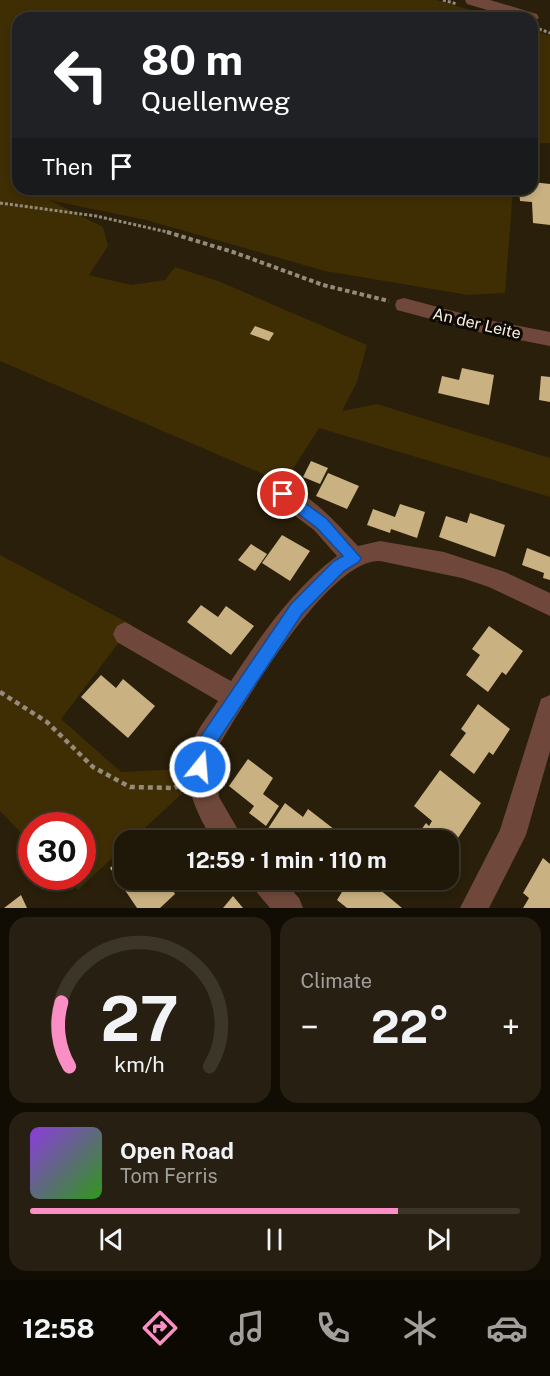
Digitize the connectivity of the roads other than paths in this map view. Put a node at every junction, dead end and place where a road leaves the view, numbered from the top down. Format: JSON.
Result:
{"nodes":[{"id":1,"x":473,"y":0,"type":"edge"},
{"id":2,"x":512,"y":12,"type":"edge"},
{"id":3,"x":404,"y":305,"type":"road end"},
{"id":4,"x":550,"y":339,"type":"edge"},
{"id":5,"x":283,"y":494,"type":"dead end"},
{"id":6,"x":354,"y":558,"type":"junction"},
{"id":7,"x":550,"y":605,"type":"edge"},
{"id":8,"x":125,"y":634,"type":"dead end"},
{"id":9,"x":235,"y":697,"type":"junction"},
{"id":10,"x":550,"y":708,"type":"edge"},
{"id":11,"x":222,"y":830,"type":"edge"},
{"id":12,"x":273,"y":890,"type":"edge"},
{"id":13,"x":289,"y":908,"type":"edge"},
{"id":14,"x":474,"y":908,"type":"edge"}],
"edges":[{"from":1,"to":2,"type":"street"},
{"from":3,"to":4,"type":"street","name":"An der Leite"},
{"from":5,"to":6,"type":"street"},
{"from":6,"to":7,"type":"street"},
{"from":6,"to":9,"type":"street"},
{"from":8,"to":9,"type":"street"},
{"from":9,"to":11,"type":"street"},
{"from":10,"to":14,"type":"street"},
{"from":12,"to":13,"type":"street"}]}
